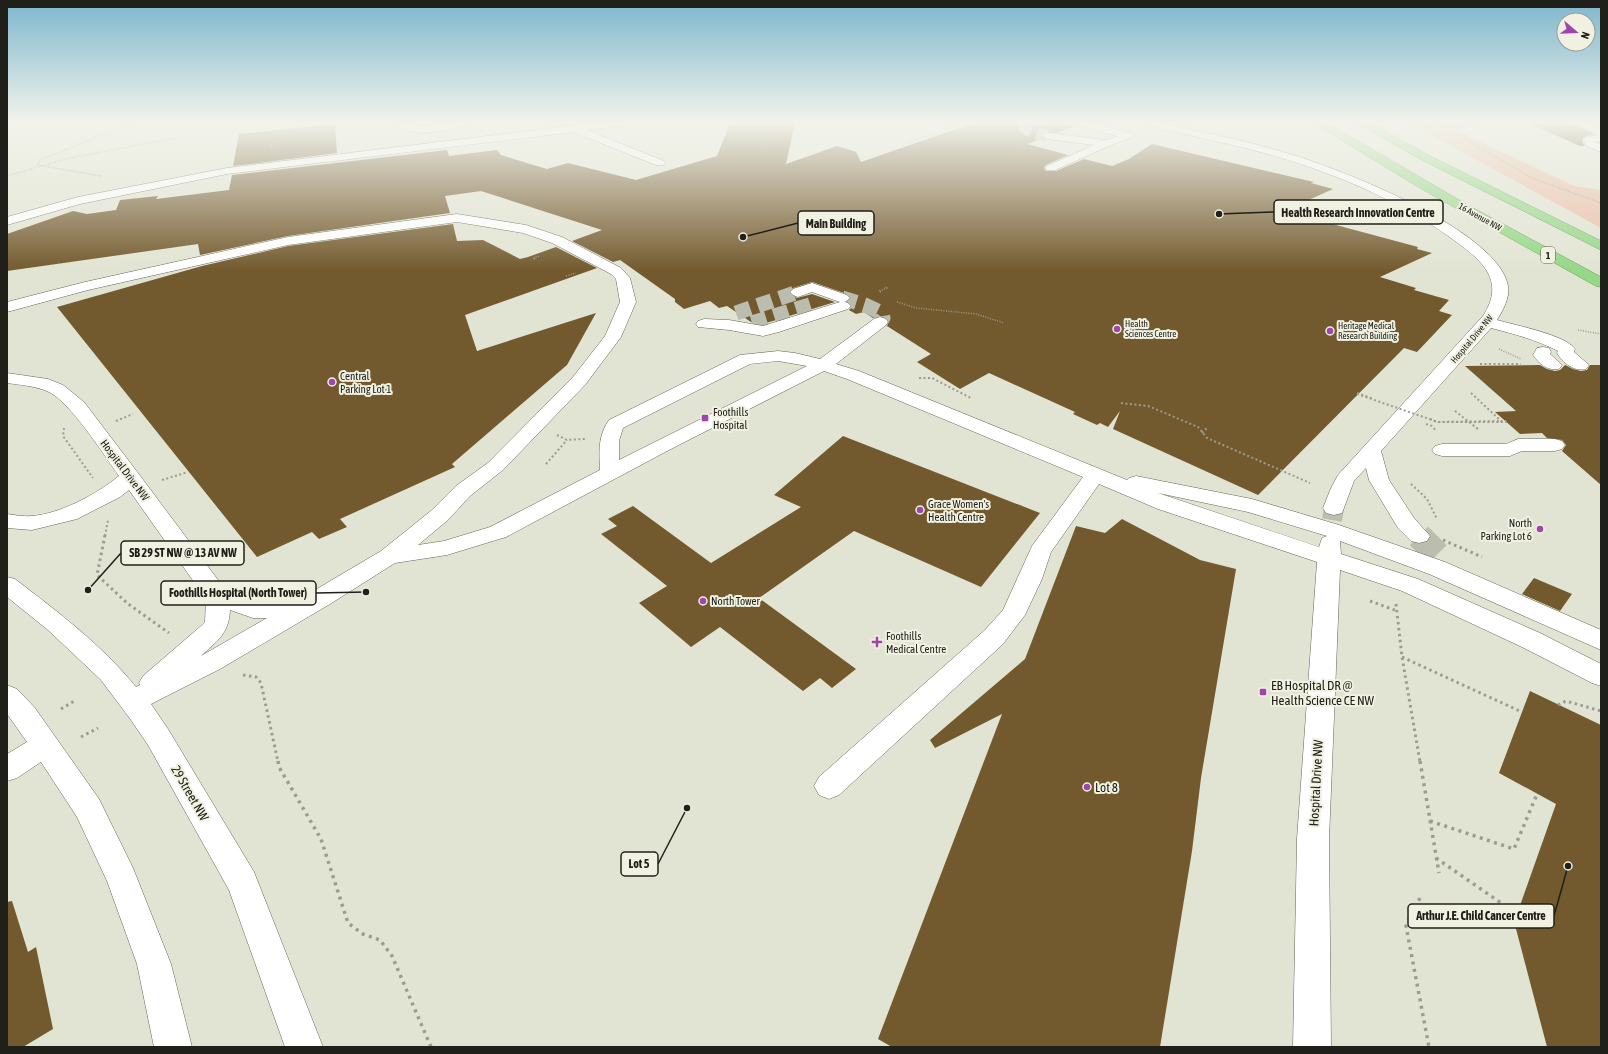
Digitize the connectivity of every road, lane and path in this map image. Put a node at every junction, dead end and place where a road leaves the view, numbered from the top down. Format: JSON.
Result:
{"nodes":[{"id":1,"x":17,"y":172,"type":"edge"},
{"id":2,"x":78,"y":172,"type":"edge"},
{"id":3,"x":221,"y":172,"type":"edge"},
{"id":4,"x":1332,"y":172,"type":"edge"},
{"id":5,"x":1383,"y":172,"type":"edge"},
{"id":6,"x":1456,"y":172,"type":"edge"},
{"id":7,"x":1522,"y":172,"type":"edge"},
{"id":8,"x":7,"y":176,"type":"edge"},
{"id":9,"x":105,"y":177,"type":"dead end"},
{"id":10,"x":1601,"y":203,"type":"edge"},
{"id":11,"x":28,"y":215,"type":"junction"},
{"id":12,"x":7,"y":221,"type":"edge"},
{"id":13,"x":7,"y":229,"type":"edge"},
{"id":14,"x":1601,"y":246,"type":"edge"},
{"id":15,"x":1601,"y":283,"type":"edge"},
{"id":16,"x":885,"y":287,"type":"dead end"},
{"id":17,"x":798,"y":292,"type":"tunnel mouth"},
{"id":18,"x":881,"y":292,"type":"dead end"},
{"id":19,"x":841,"y":300,"type":"junction"},
{"id":20,"x":897,"y":302,"type":"dead end"},
{"id":21,"x":816,"y":303,"type":"tunnel mouth"},
{"id":22,"x":7,"y":307,"type":"edge"},
{"id":23,"x":880,"y":322,"type":"dead end"},
{"id":24,"x":1004,"y":323,"type":"dead end"},
{"id":25,"x":704,"y":324,"type":"dead end"},
{"id":26,"x":1483,"y":327,"type":"junction"},
{"id":27,"x":1473,"y":364,"type":"dead end"},
{"id":28,"x":1524,"y":364,"type":"dead end"},
{"id":29,"x":823,"y":365,"type":"junction"},
{"id":30,"x":7,"y":378,"type":"edge"},
{"id":31,"x":1471,"y":393,"type":"dead end"},
{"id":32,"x":1374,"y":399,"type":"dead end"},
{"id":33,"x":1120,"y":403,"type":"dead end"},
{"id":34,"x":1455,"y":411,"type":"dead end"},
{"id":35,"x":132,"y":414,"type":"dead end"},
{"id":36,"x":1423,"y":416,"type":"dead end"},
{"id":37,"x":1471,"y":421,"type":"junction"},
{"id":38,"x":1501,"y":421,"type":"junction"},
{"id":39,"x":60,"y":423,"type":"dead end"},
{"id":40,"x":110,"y":423,"type":"dead end"},
{"id":41,"x":1207,"y":428,"type":"dead end"},
{"id":42,"x":1481,"y":431,"type":"dead end"},
{"id":43,"x":555,"y":433,"type":"dead end"},
{"id":44,"x":1202,"y":433,"type":"junction"},
{"id":45,"x":589,"y":438,"type":"dead end"},
{"id":46,"x":568,"y":440,"type":"junction"},
{"id":47,"x":1555,"y":445,"type":"dead end"},
{"id":48,"x":1442,"y":450,"type":"dead end"},
{"id":49,"x":1371,"y":451,"type":"junction"},
{"id":50,"x":546,"y":464,"type":"dead end"},
{"id":51,"x":188,"y":472,"type":"dead end"},
{"id":52,"x":610,"y":473,"type":"junction"},
{"id":53,"x":1096,"y":474,"type":"junction"},
{"id":54,"x":130,"y":477,"type":"junction"},
{"id":55,"x":158,"y":478,"type":"dead end"},
{"id":56,"x":95,"y":481,"type":"dead end"},
{"id":57,"x":1409,"y":482,"type":"dead end"},
{"id":58,"x":1310,"y":483,"type":"dead end"},
{"id":59,"x":109,"y":513,"type":"dead end"},
{"id":60,"x":440,"y":515,"type":"junction"},
{"id":61,"x":7,"y":521,"type":"edge"},
{"id":62,"x":1438,"y":524,"type":"dead end"},
{"id":63,"x":1331,"y":529,"type":"junction"},
{"id":64,"x":469,"y":540,"type":"junction"},
{"id":65,"x":1433,"y":544,"type":"junction"},
{"id":66,"x":389,"y":556,"type":"junction"},
{"id":67,"x":1482,"y":557,"type":"dead end"},
{"id":68,"x":1465,"y":580,"type":"junction"},
{"id":69,"x":7,"y":585,"type":"edge"},
{"id":70,"x":1395,"y":596,"type":"dead end"},
{"id":71,"x":218,"y":598,"type":"junction"},
{"id":72,"x":321,"y":598,"type":"junction"},
{"id":73,"x":1370,"y":601,"type":"dead end"},
{"id":74,"x":1397,"y":611,"type":"junction"},
{"id":75,"x":172,"y":634,"type":"dead end"},
{"id":76,"x":1601,"y":641,"type":"edge"},
{"id":77,"x":1402,"y":657,"type":"junction"},
{"id":78,"x":240,"y":675,"type":"dead end"},
{"id":79,"x":1601,"y":676,"type":"edge"},
{"id":80,"x":7,"y":696,"type":"edge"},
{"id":81,"x":76,"y":700,"type":"dead end"},
{"id":82,"x":132,"y":701,"type":"junction"},
{"id":83,"x":1558,"y":705,"type":"dead end"},
{"id":84,"x":61,"y":709,"type":"dead end"},
{"id":85,"x":1601,"y":711,"type":"edge"},
{"id":86,"x":1522,"y":712,"type":"dead end"},
{"id":87,"x":98,"y":728,"type":"dead end"},
{"id":88,"x":81,"y":737,"type":"dead end"},
{"id":89,"x":45,"y":746,"type":"junction"},
{"id":90,"x":7,"y":768,"type":"edge"},
{"id":91,"x":829,"y":786,"type":"dead end"},
{"id":92,"x":1537,"y":794,"type":"dead end"},
{"id":93,"x":1430,"y":821,"type":"junction"},
{"id":94,"x":1436,"y":858,"type":"junction"},
{"id":95,"x":1439,"y":873,"type":"dead end"},
{"id":96,"x":1420,"y":898,"type":"dead end"},
{"id":97,"x":1517,"y":914,"type":"dead end"},
{"id":98,"x":173,"y":1047,"type":"edge"},
{"id":99,"x":304,"y":1047,"type":"edge"},
{"id":100,"x":431,"y":1047,"type":"edge"},
{"id":101,"x":1312,"y":1047,"type":"edge"},
{"id":102,"x":1429,"y":1047,"type":"edge"}],
"edges":[{"from":1,"to":8,"type":"path"},
{"from":2,"to":9,"type":"path"},
{"from":3,"to":11,"type":"street"},
{"from":4,"to":26,"type":"street","name":"Hospital Drive NW"},
{"from":5,"to":15,"type":"highway","name":"16 Avenue NW","number":"1"},
{"from":6,"to":14,"type":"highway"},
{"from":7,"to":10,"type":"path"},
{"from":11,"to":12,"type":"street"},
{"from":11,"to":13,"type":"street"},
{"from":16,"to":18,"type":"path"},
{"from":17,"to":19,"type":"street"},
{"from":19,"to":21,"type":"street"},
{"from":19,"to":25,"type":"street"},
{"from":20,"to":24,"type":"path"},
{"from":22,"to":60,"type":"street"},
{"from":23,"to":29,"type":"street"},
{"from":26,"to":26,"type":"street"},
{"from":26,"to":49,"type":"street","name":"Hospital Drive NW"},
{"from":27,"to":28,"type":"path"},
{"from":29,"to":52,"type":"street"},
{"from":29,"to":52,"type":"street"},
{"from":29,"to":53,"type":"street"},
{"from":30,"to":54,"type":"street","name":"Hospital Drive NW"},
{"from":31,"to":38,"type":"path"},
{"from":32,"to":38,"type":"path","bridge":true},
{"from":33,"to":44,"type":"path"},
{"from":34,"to":37,"type":"path"},
{"from":35,"to":40,"type":"path"},
{"from":36,"to":37,"type":"path"},
{"from":37,"to":38,"type":"path"},
{"from":37,"to":42,"type":"path"},
{"from":39,"to":56,"type":"path"},
{"from":41,"to":44,"type":"path"},
{"from":43,"to":46,"type":"path"},
{"from":44,"to":58,"type":"path"},
{"from":45,"to":46,"type":"path"},
{"from":46,"to":50,"type":"path"},
{"from":47,"to":48,"type":"street"},
{"from":49,"to":63,"type":"street","name":"Hospital Drive NW"},
{"from":49,"to":65,"type":"street"},
{"from":51,"to":55,"type":"path"},
{"from":52,"to":64,"type":"street"},
{"from":53,"to":63,"type":"street"},
{"from":53,"to":91,"type":"street"},
{"from":54,"to":61,"type":"street"},
{"from":54,"to":71,"type":"street","name":"Hospital Drive NW"},
{"from":57,"to":62,"type":"path"},
{"from":59,"to":75,"type":"path"},
{"from":60,"to":64,"type":"street"},
{"from":60,"to":66,"type":"street"},
{"from":63,"to":68,"type":"street"},
{"from":63,"to":79,"type":"street"},
{"from":63,"to":101,"type":"street","name":"Hospital Drive NW"},
{"from":64,"to":66,"type":"street"},
{"from":65,"to":67,"type":"path"},
{"from":65,"to":68,"type":"street"},
{"from":66,"to":72,"type":"street"},
{"from":68,"to":76,"type":"street"},
{"from":69,"to":82,"type":"street","name":"29 Street NW"},
{"from":70,"to":74,"type":"path"},
{"from":71,"to":72,"type":"street"},
{"from":71,"to":82,"type":"street"},
{"from":72,"to":82,"type":"street"},
{"from":73,"to":74,"type":"path"},
{"from":74,"to":77,"type":"path"},
{"from":77,"to":86,"type":"path"},
{"from":77,"to":93,"type":"path"},
{"from":78,"to":100,"type":"path"},
{"from":80,"to":89,"type":"street"},
{"from":81,"to":84,"type":"path"},
{"from":82,"to":99,"type":"street","name":"29 Street NW"},
{"from":83,"to":85,"type":"path"},
{"from":87,"to":88,"type":"path"},
{"from":89,"to":90,"type":"street"},
{"from":89,"to":98,"type":"street"},
{"from":92,"to":93,"type":"path"},
{"from":93,"to":94,"type":"path"},
{"from":94,"to":95,"type":"path"},
{"from":94,"to":97,"type":"path"},
{"from":96,"to":102,"type":"path"}]}
